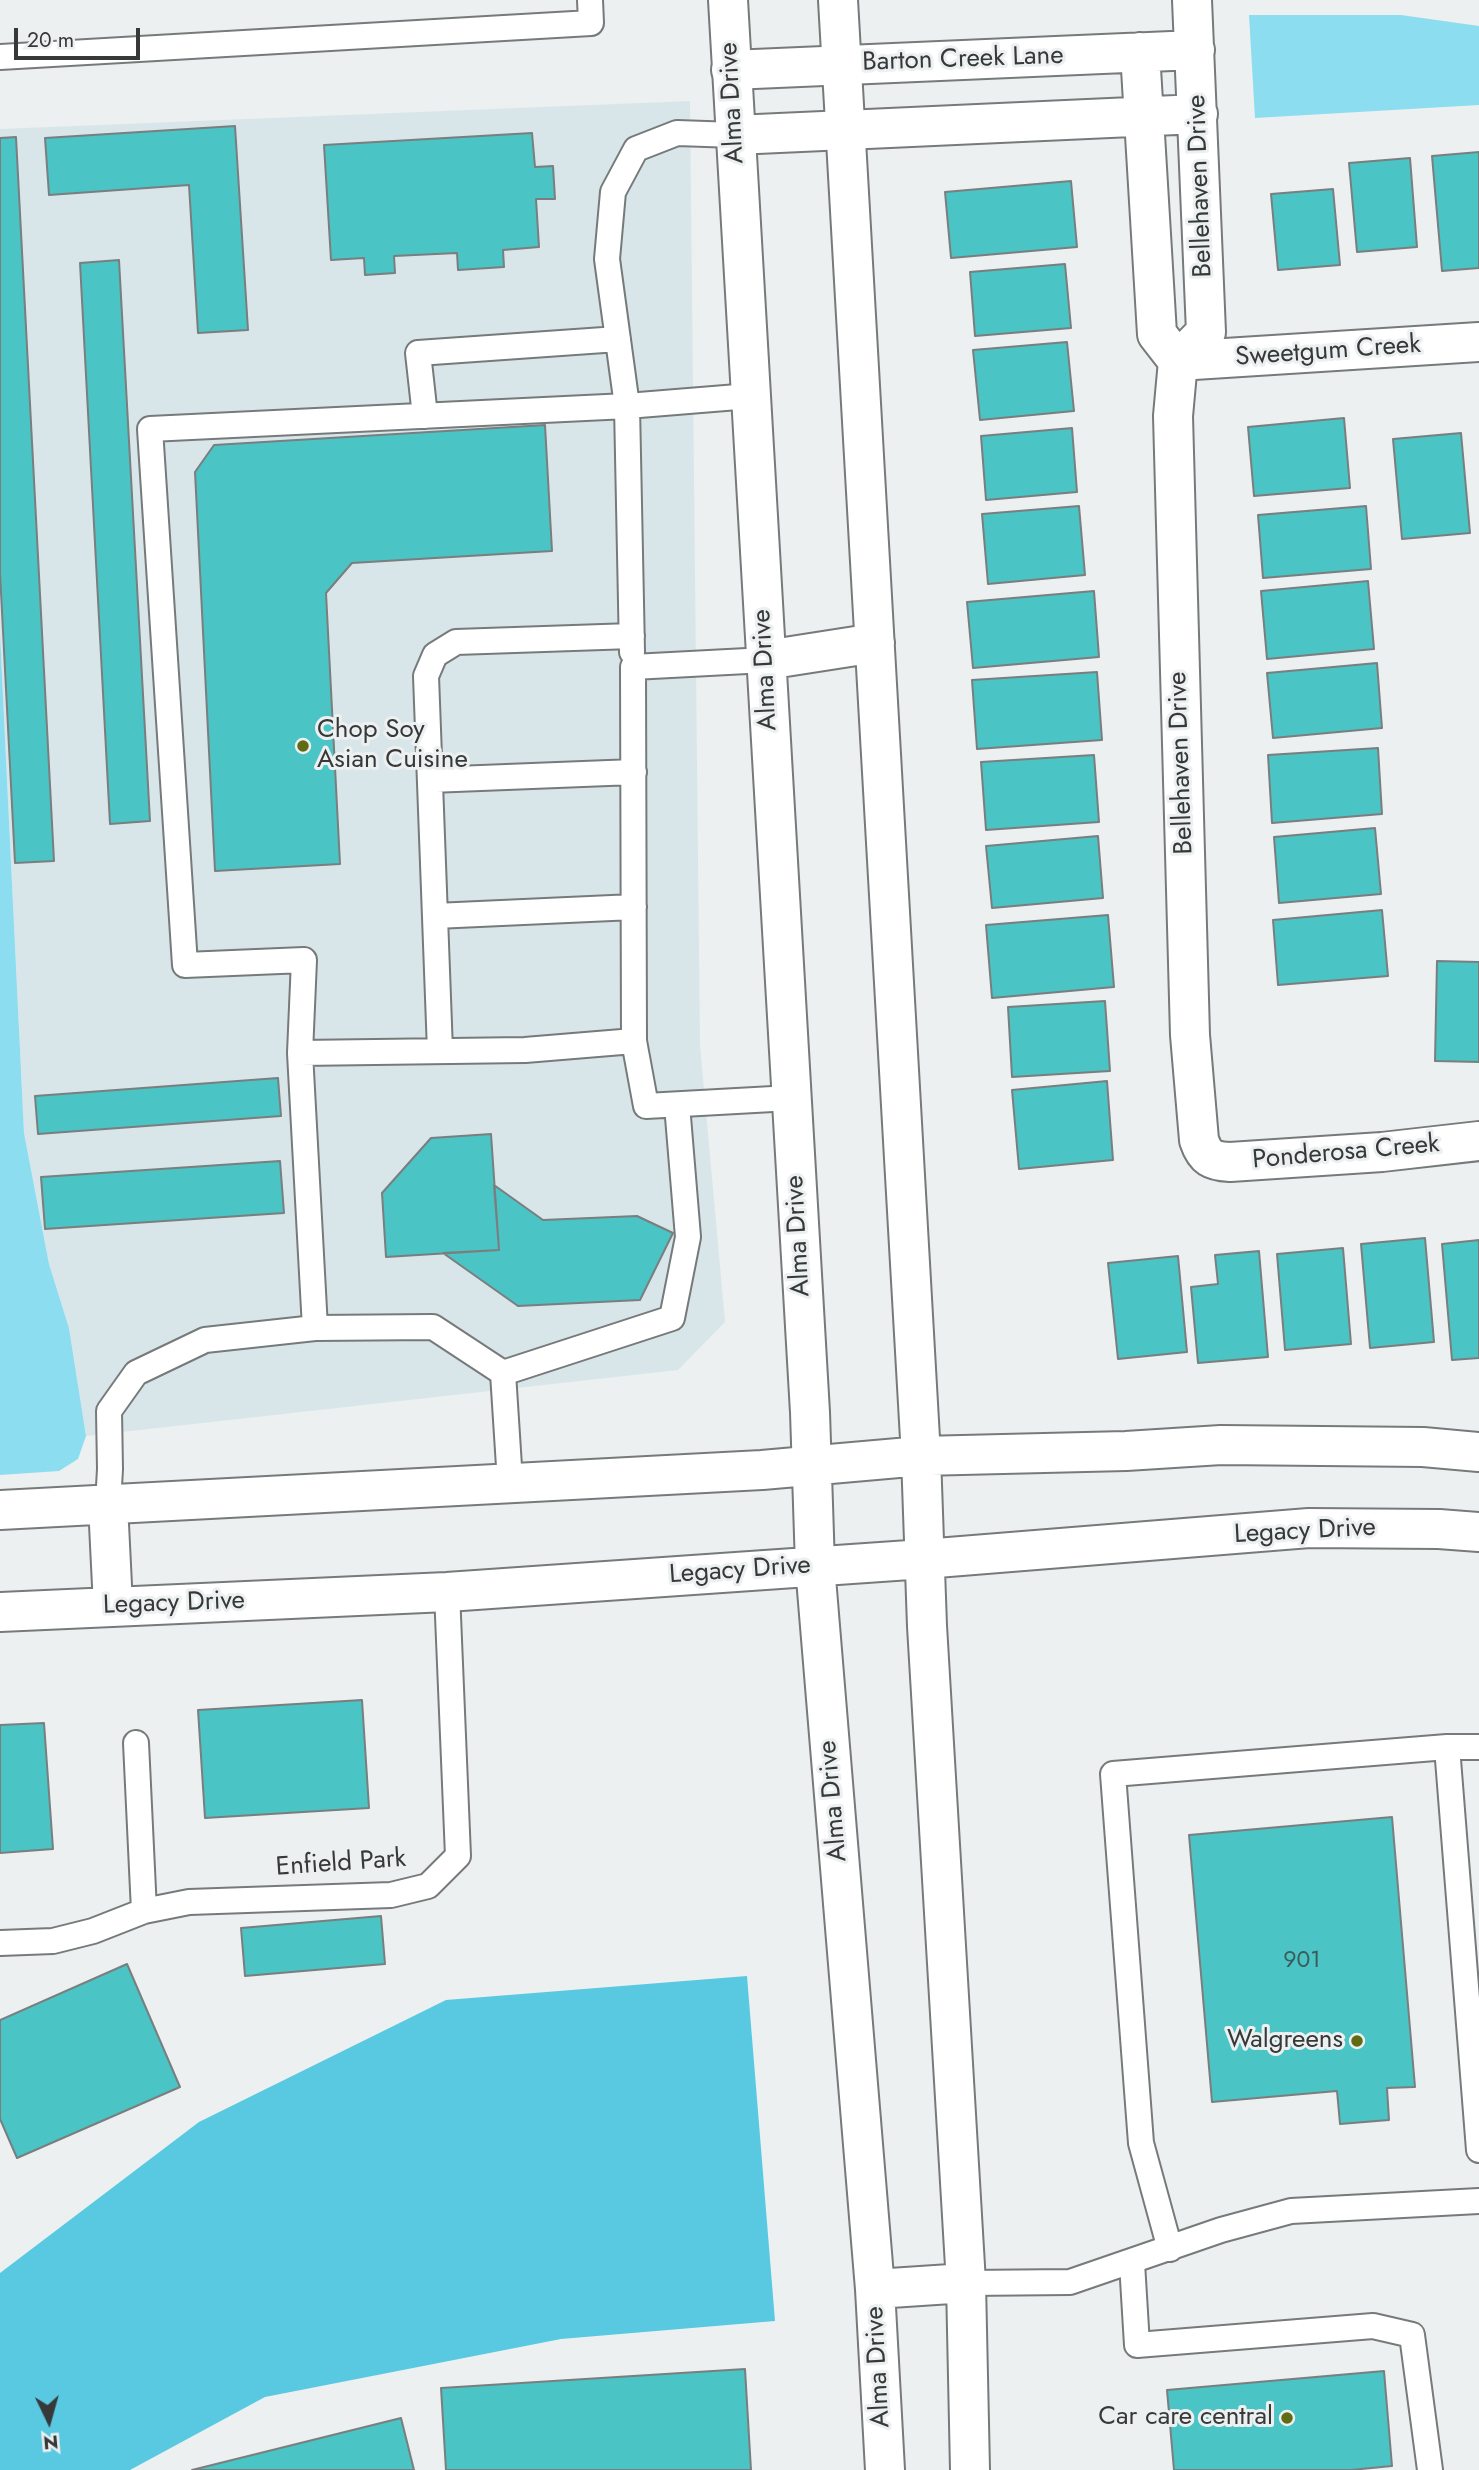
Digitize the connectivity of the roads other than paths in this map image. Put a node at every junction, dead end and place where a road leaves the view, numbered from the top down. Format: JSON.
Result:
{"nodes":[{"id":1,"x":590,"y":0,"type":"edge"},
{"id":2,"x":728,"y":0,"type":"edge"},
{"id":3,"x":838,"y":0,"type":"edge"},
{"id":4,"x":1192,"y":0,"type":"edge"},
{"id":5,"x":1195,"y":50,"type":"junction"},
{"id":6,"x":1140,"y":52,"type":"junction"},
{"id":7,"x":0,"y":57,"type":"edge"},
{"id":8,"x":842,"y":65,"type":"junction"},
{"id":9,"x":731,"y":70,"type":"junction"},
{"id":10,"x":1198,"y":114,"type":"junction"},
{"id":11,"x":1143,"y":117,"type":"junction"},
{"id":12,"x":846,"y":130,"type":"junction"},
{"id":13,"x":735,"y":135,"type":"junction"},
{"id":14,"x":618,"y":339,"type":"junction"},
{"id":15,"x":1479,"y":342,"type":"edge"},
{"id":16,"x":1178,"y":361,"type":"junction"},
{"id":17,"x":750,"y":396,"type":"junction"},
{"id":18,"x":627,"y":406,"type":"junction"},
{"id":19,"x":425,"y":416,"type":"junction"},
{"id":20,"x":632,"y":636,"type":"junction"},
{"id":21,"x":875,"y":643,"type":"junction"},
{"id":22,"x":766,"y":660,"type":"junction"},
{"id":23,"x":633,"y":667,"type":"junction"},
{"id":24,"x":634,"y":772,"type":"junction"},
{"id":25,"x":430,"y":780,"type":"junction"},
{"id":26,"x":634,"y":907,"type":"junction"},
{"id":27,"x":435,"y":916,"type":"junction"},
{"id":28,"x":634,"y":1041,"type":"junction"},
{"id":29,"x":440,"y":1051,"type":"junction"},
{"id":30,"x":300,"y":1053,"type":"junction"},
{"id":31,"x":791,"y":1098,"type":"junction"},
{"id":32,"x":677,"y":1105,"type":"junction"},
{"id":33,"x":1479,"y":1141,"type":"edge"},
{"id":34,"x":1213,"y":1161,"type":"joint"},
{"id":35,"x":315,"y":1328,"type":"junction"},
{"id":36,"x":502,"y":1373,"type":"junction"},
{"id":37,"x":1479,"y":1452,"type":"edge"},
{"id":38,"x":921,"y":1456,"type":"junction"},
{"id":39,"x":813,"y":1466,"type":"junction"},
{"id":40,"x":510,"y":1482,"type":"junction"},
{"id":41,"x":108,"y":1504,"type":"junction"},
{"id":42,"x":0,"y":1510,"type":"edge"},
{"id":43,"x":1479,"y":1532,"type":"edge"},
{"id":44,"x":924,"y":1559,"type":"junction"},
{"id":45,"x":815,"y":1566,"type":"junction"},
{"id":46,"x":447,"y":1591,"type":"junction"},
{"id":47,"x":113,"y":1606,"type":"junction"},
{"id":48,"x":0,"y":1612,"type":"edge"},
{"id":49,"x":135,"y":1743,"type":"dead end"},
{"id":50,"x":1447,"y":1747,"type":"junction"},
{"id":51,"x":1479,"y":1747,"type":"edge"},
{"id":52,"x":144,"y":1911,"type":"junction"},
{"id":53,"x":0,"y":1943,"type":"edge"},
{"id":54,"x":1479,"y":2150,"type":"edge"},
{"id":55,"x":1479,"y":2201,"type":"edge"},
{"id":56,"x":1170,"y":2249,"type":"junction"},
{"id":57,"x":1132,"y":2263,"type":"junction"},
{"id":58,"x":966,"y":2283,"type":"junction"},
{"id":59,"x":875,"y":2289,"type":"junction"},
{"id":60,"x":885,"y":2470,"type":"edge"},
{"id":61,"x":970,"y":2470,"type":"edge"},
{"id":62,"x":1430,"y":2470,"type":"edge"}],
"edges":[{"from":1,"to":7,"type":"lane"},
{"from":2,"to":9,"type":"main road","name":"Alma Drive"},
{"from":3,"to":8,"type":"main road"},
{"from":4,"to":5,"type":"main road","name":"Bellehaven Drive"},
{"from":5,"to":6,"type":"main road","name":"Barton Creek Lane"},
{"from":5,"to":10,"type":"main road","name":"Bellehaven Drive"},
{"from":6,"to":8,"type":"main road","name":"Barton Creek Lane"},
{"from":6,"to":11,"type":"main road","name":"Bellehaven Drive"},
{"from":8,"to":9,"type":"main road","name":"Barton Creek Lane"},
{"from":8,"to":12,"type":"main road"},
{"from":9,"to":13,"type":"main road","name":"Alma Drive"},
{"from":10,"to":11,"type":"main road"},
{"from":10,"to":16,"type":"main road","name":"Bellehaven Drive"},
{"from":11,"to":12,"type":"main road"},
{"from":11,"to":16,"type":"main road","name":"Bellehaven Drive"},
{"from":12,"to":13,"type":"main road"},
{"from":12,"to":21,"type":"main road"},
{"from":13,"to":14,"type":"lane"},
{"from":13,"to":17,"type":"main road","name":"Alma Drive"},
{"from":14,"to":18,"type":"lane"},
{"from":14,"to":19,"type":"lane"},
{"from":15,"to":16,"type":"main road","name":"Sweetgum Creek"},
{"from":16,"to":34,"type":"main road","name":"Bellehaven Drive"},
{"from":17,"to":18,"type":"lane"},
{"from":17,"to":22,"type":"main road","name":"Alma Drive"},
{"from":18,"to":19,"type":"lane"},
{"from":18,"to":20,"type":"lane"},
{"from":19,"to":30,"type":"lane"},
{"from":20,"to":23,"type":"lane"},
{"from":20,"to":25,"type":"lane"},
{"from":21,"to":22,"type":"main road"},
{"from":21,"to":38,"type":"main road"},
{"from":22,"to":23,"type":"lane"},
{"from":22,"to":31,"type":"main road","name":"Alma Drive"},
{"from":23,"to":24,"type":"lane"},
{"from":24,"to":25,"type":"lane"},
{"from":24,"to":26,"type":"lane"},
{"from":25,"to":27,"type":"lane"},
{"from":26,"to":27,"type":"lane"},
{"from":26,"to":28,"type":"lane"},
{"from":27,"to":29,"type":"lane"},
{"from":28,"to":29,"type":"lane"},
{"from":28,"to":32,"type":"lane"},
{"from":29,"to":30,"type":"lane"},
{"from":30,"to":35,"type":"lane"},
{"from":31,"to":32,"type":"lane"},
{"from":31,"to":39,"type":"main road","name":"Alma Drive"},
{"from":32,"to":36,"type":"lane"},
{"from":33,"to":34,"type":"main road","name":"Ponderosa Creek"},
{"from":35,"to":36,"type":"lane"},
{"from":35,"to":41,"type":"lane"},
{"from":36,"to":40,"type":"lane"},
{"from":37,"to":38,"type":"main road"},
{"from":38,"to":39,"type":"main road"},
{"from":38,"to":44,"type":"main road"},
{"from":39,"to":40,"type":"main road"},
{"from":39,"to":45,"type":"main road","name":"Alma Drive"},
{"from":40,"to":41,"type":"main road"},
{"from":41,"to":42,"type":"main road"},
{"from":41,"to":47,"type":"main road"},
{"from":43,"to":44,"type":"main road","name":"Legacy Drive"},
{"from":44,"to":45,"type":"main road","name":"Legacy Drive"},
{"from":44,"to":58,"type":"main road"},
{"from":45,"to":46,"type":"main road","name":"Legacy Drive"},
{"from":45,"to":59,"type":"main road","name":"Alma Drive"},
{"from":46,"to":47,"type":"main road","name":"Legacy Drive"},
{"from":46,"to":52,"type":"lane","name":"Enfield Park"},
{"from":47,"to":48,"type":"main road","name":"Legacy Drive"},
{"from":49,"to":52,"type":"lane"},
{"from":50,"to":51,"type":"lane"},
{"from":50,"to":54,"type":"lane"},
{"from":50,"to":56,"type":"lane"},
{"from":52,"to":53,"type":"lane","name":"Enfield Park"},
{"from":55,"to":56,"type":"lane"},
{"from":56,"to":57,"type":"lane"},
{"from":57,"to":58,"type":"lane"},
{"from":57,"to":62,"type":"lane"},
{"from":58,"to":59,"type":"main road"},
{"from":58,"to":61,"type":"main road"},
{"from":59,"to":60,"type":"main road","name":"Alma Drive"}]}
